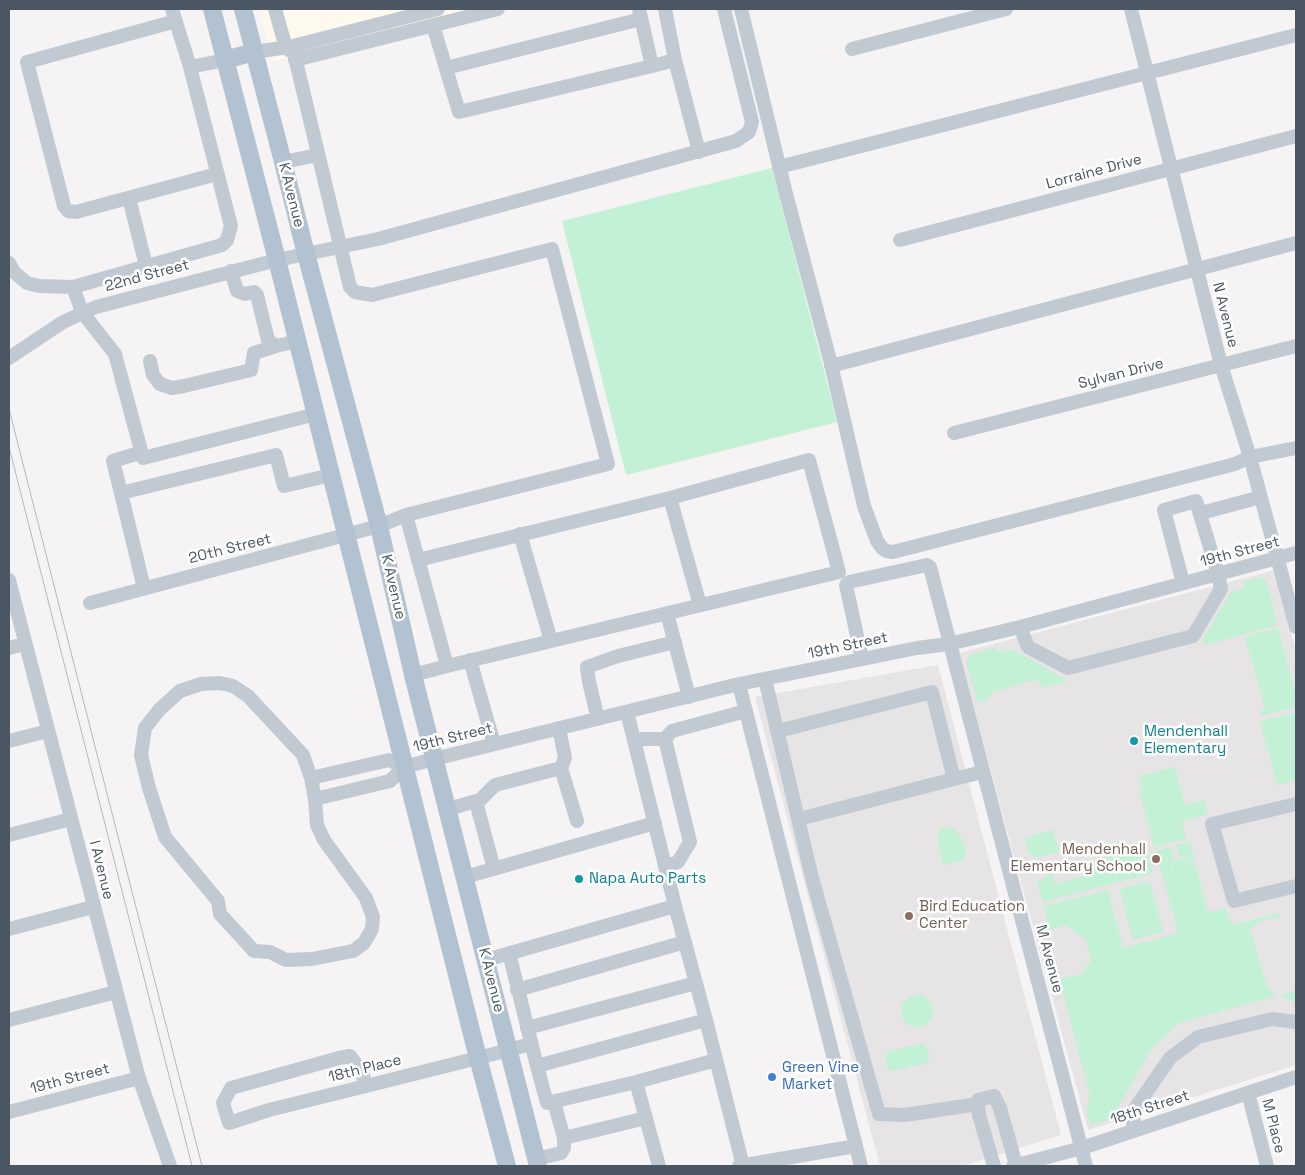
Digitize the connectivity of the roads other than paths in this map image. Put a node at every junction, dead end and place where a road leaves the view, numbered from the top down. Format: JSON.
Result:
{"nodes":[{"id":1,"x":212,"y":9,"type":"edge"},
{"id":2,"x":243,"y":9,"type":"edge"},
{"id":3,"x":275,"y":9,"type":"edge"},
{"id":4,"x":438,"y":9,"type":"edge"},
{"id":5,"x":498,"y":9,"type":"edge"},
{"id":6,"x":665,"y":9,"type":"edge"},
{"id":7,"x":724,"y":9,"type":"edge"},
{"id":8,"x":741,"y":9,"type":"edge"},
{"id":9,"x":1006,"y":9,"type":"edge"},
{"id":10,"x":1131,"y":9,"type":"edge"},
{"id":11,"x":640,"y":14,"type":"edge"},
{"id":12,"x":174,"y":15,"type":"edge"},
{"id":13,"x":433,"y":25,"type":"junction"},
{"id":14,"x":1296,"y":35,"type":"edge"},
{"id":15,"x":286,"y":48,"type":"junction"},
{"id":16,"x":852,"y":50,"type":"dead end"},
{"id":17,"x":254,"y":52,"type":"junction"},
{"id":18,"x":226,"y":60,"type":"junction"},
{"id":19,"x":295,"y":60,"type":"junction"},
{"id":20,"x":675,"y":60,"type":"junction"},
{"id":21,"x":652,"y":66,"type":"junction"},
{"id":22,"x":190,"y":67,"type":"junction"},
{"id":23,"x":446,"y":68,"type":"junction"},
{"id":24,"x":1147,"y":74,"type":"junction"},
{"id":25,"x":1296,"y":136,"type":"edge"},
{"id":26,"x":699,"y":152,"type":"junction"},
{"id":27,"x":318,"y":155,"type":"junction"},
{"id":28,"x":283,"y":162,"type":"junction"},
{"id":29,"x":779,"y":166,"type":"junction"},
{"id":30,"x":1171,"y":168,"type":"junction"},
{"id":31,"x":217,"y":174,"type":"junction"},
{"id":32,"x":129,"y":198,"type":"junction"},
{"id":33,"x":900,"y":240,"type":"dead end"},
{"id":34,"x":1296,"y":243,"type":"edge"},
{"id":35,"x":339,"y":246,"type":"junction"},
{"id":36,"x":306,"y":254,"type":"junction"},
{"id":37,"x":277,"y":260,"type":"junction"},
{"id":38,"x":9,"y":263,"type":"edge"},
{"id":39,"x":146,"y":266,"type":"junction"},
{"id":40,"x":1196,"y":268,"type":"junction"},
{"id":41,"x":231,"y":271,"type":"junction"},
{"id":42,"x":73,"y":287,"type":"junction"},
{"id":43,"x":82,"y":312,"type":"junction"},
{"id":44,"x":298,"y":341,"type":"junction"},
{"id":45,"x":276,"y":346,"type":"junction"},
{"id":46,"x":1296,"y":346,"type":"edge"},
{"id":47,"x":9,"y":358,"type":"edge"},
{"id":48,"x":150,"y":361,"type":"dead end"},
{"id":49,"x":1221,"y":365,"type":"junction"},
{"id":50,"x":831,"y":366,"type":"junction"},
{"id":51,"x":316,"y":414,"type":"junction"},
{"id":52,"x":954,"y":433,"type":"dead end"},
{"id":53,"x":1296,"y":448,"type":"edge"},
{"id":54,"x":142,"y":452,"type":"junction"},
{"id":55,"x":1250,"y":458,"type":"junction"},
{"id":56,"x":331,"y":476,"type":"junction"},
{"id":57,"x":121,"y":494,"type":"junction"},
{"id":58,"x":1261,"y":497,"type":"junction"},
{"id":59,"x":670,"y":498,"type":"junction"},
{"id":60,"x":1201,"y":513,"type":"junction"},
{"id":61,"x":406,"y":515,"type":"junction"},
{"id":62,"x":379,"y":526,"type":"junction"},
{"id":63,"x":520,"y":534,"type":"junction"},
{"id":64,"x":346,"y":535,"type":"junction"},
{"id":65,"x":1296,"y":554,"type":"edge"},
{"id":66,"x":1278,"y":558,"type":"junction"},
{"id":67,"x":418,"y":560,"type":"junction"},
{"id":68,"x":1218,"y":574,"type":"junction"},
{"id":69,"x":9,"y":580,"type":"edge"},
{"id":70,"x":1183,"y":583,"type":"junction"},
{"id":71,"x":144,"y":588,"type":"junction"},
{"id":72,"x":90,"y":603,"type":"dead end"},
{"id":73,"x":700,"y":605,"type":"junction"},
{"id":74,"x":667,"y":613,"type":"junction"},
{"id":75,"x":1020,"y":627,"type":"junction"},
{"id":76,"x":1296,"y":627,"type":"edge"},
{"id":77,"x":551,"y":641,"type":"junction"},
{"id":78,"x":675,"y":642,"type":"junction"},
{"id":79,"x":25,"y":644,"type":"junction"},
{"id":80,"x":949,"y":644,"type":"junction"},
{"id":81,"x":9,"y":648,"type":"edge"},
{"id":82,"x":862,"y":659,"type":"junction"},
{"id":83,"x":470,"y":660,"type":"junction"},
{"id":84,"x":446,"y":666,"type":"junction"},
{"id":85,"x":413,"y":675,"type":"junction"},
{"id":86,"x":765,"y":679,"type":"junction"},
{"id":87,"x":739,"y":684,"type":"junction"},
{"id":88,"x":689,"y":697,"type":"junction"},
{"id":89,"x":746,"y":711,"type":"junction"},
{"id":90,"x":627,"y":712,"type":"junction"},
{"id":91,"x":598,"y":719,"type":"junction"},
{"id":92,"x":559,"y":728,"type":"junction"},
{"id":93,"x":48,"y":731,"type":"junction"},
{"id":94,"x":778,"y":731,"type":"junction"},
{"id":95,"x":634,"y":738,"type":"junction"},
{"id":96,"x":665,"y":739,"type":"junction"},
{"id":97,"x":9,"y":741,"type":"edge"},
{"id":98,"x":494,"y":744,"type":"junction"},
{"id":99,"x":434,"y":758,"type":"junction"},
{"id":100,"x":404,"y":767,"type":"junction"},
{"id":101,"x":561,"y":768,"type":"junction"},
{"id":102,"x":982,"y":772,"type":"junction"},
{"id":103,"x":311,"y":778,"type":"junction"},
{"id":104,"x":954,"y":779,"type":"junction"},
{"id":105,"x":315,"y":799,"type":"junction"},
{"id":106,"x":476,"y":802,"type":"junction"},
{"id":107,"x":1296,"y":804,"type":"edge"},
{"id":108,"x":448,"y":809,"type":"junction"},
{"id":109,"x":71,"y":819,"type":"junction"},
{"id":110,"x":799,"y":819,"type":"junction"},
{"id":111,"x":577,"y":821,"type":"dead end"},
{"id":112,"x":655,"y":823,"type":"junction"},
{"id":113,"x":9,"y":835,"type":"edge"},
{"id":114,"x":665,"y":867,"type":"junction"},
{"id":115,"x":494,"y":869,"type":"junction"},
{"id":116,"x":465,"y":877,"type":"junction"},
{"id":117,"x":1296,"y":886,"type":"edge"},
{"id":118,"x":675,"y":906,"type":"junction"},
{"id":119,"x":93,"y":907,"type":"junction"},
{"id":120,"x":9,"y":929,"type":"edge"},
{"id":121,"x":685,"y":942,"type":"junction"},
{"id":122,"x":508,"y":954,"type":"junction"},
{"id":123,"x":486,"y":960,"type":"junction"},
{"id":124,"x":696,"y":982,"type":"junction"},
{"id":125,"x":517,"y":990,"type":"junction"},
{"id":126,"x":116,"y":992,"type":"junction"},
{"id":127,"x":9,"y":1020,"type":"edge"},
{"id":128,"x":706,"y":1020,"type":"junction"},
{"id":129,"x":1296,"y":1022,"type":"edge"},
{"id":130,"x":527,"y":1028,"type":"junction"},
{"id":131,"x":531,"y":1044,"type":"junction"},
{"id":132,"x":509,"y":1050,"type":"junction"},
{"id":133,"x":478,"y":1058,"type":"junction"},
{"id":134,"x":716,"y":1060,"type":"junction"},
{"id":135,"x":537,"y":1066,"type":"junction"},
{"id":136,"x":1296,"y":1077,"type":"edge"},
{"id":137,"x":139,"y":1078,"type":"junction"},
{"id":138,"x":636,"y":1082,"type":"junction"},
{"id":139,"x":366,"y":1086,"type":"junction"},
{"id":140,"x":1248,"y":1093,"type":"junction"},
{"id":141,"x":554,"y":1102,"type":"junction"},
{"id":142,"x":978,"y":1104,"type":"junction"},
{"id":143,"x":9,"y":1112,"type":"edge"},
{"id":144,"x":646,"y":1118,"type":"junction"},
{"id":145,"x":1133,"y":1131,"type":"junction"},
{"id":146,"x":564,"y":1138,"type":"junction"},
{"id":147,"x":856,"y":1146,"type":"junction"},
{"id":148,"x":1082,"y":1148,"type":"junction"},
{"id":149,"x":537,"y":1163,"type":"edge"},
{"id":150,"x":170,"y":1166,"type":"edge"},
{"id":151,"x":507,"y":1166,"type":"edge"},
{"id":152,"x":659,"y":1166,"type":"edge"},
{"id":153,"x":741,"y":1166,"type":"edge"},
{"id":154,"x":861,"y":1166,"type":"edge"},
{"id":155,"x":994,"y":1166,"type":"edge"},
{"id":156,"x":1015,"y":1166,"type":"edge"},
{"id":157,"x":1086,"y":1166,"type":"edge"},
{"id":158,"x":1267,"y":1166,"type":"edge"}],
"edges":[{"from":1,"to":18,"type":"main road","name":"K Avenue"},
{"from":2,"to":17,"type":"main road","name":"K Avenue"},
{"from":3,"to":15,"type":"street"},
{"from":4,"to":15,"type":"street"},
{"from":5,"to":13,"type":"street"},
{"from":6,"to":20,"type":"street"},
{"from":7,"to":26,"type":"street","name":"22nd Street"},
{"from":8,"to":29,"type":"street"},
{"from":9,"to":16,"type":"street"},
{"from":10,"to":24,"type":"street","name":"N Avenue"},
{"from":11,"to":21,"type":"street"},
{"from":11,"to":23,"type":"street"},
{"from":12,"to":22,"type":"street"},
{"from":12,"to":32,"type":"street"},
{"from":13,"to":19,"type":"street"},
{"from":13,"to":23,"type":"street"},
{"from":14,"to":24,"type":"street"},
{"from":15,"to":17,"type":"street"},
{"from":15,"to":19,"type":"street"},
{"from":17,"to":18,"type":"main road"},
{"from":17,"to":28,"type":"main road","name":"K Avenue"},
{"from":18,"to":22,"type":"street"},
{"from":18,"to":37,"type":"main road","name":"K Avenue"},
{"from":19,"to":27,"type":"street"},
{"from":20,"to":21,"type":"street"},
{"from":20,"to":26,"type":"street"},
{"from":21,"to":23,"type":"street"},
{"from":22,"to":31,"type":"street"},
{"from":24,"to":29,"type":"street"},
{"from":24,"to":30,"type":"street","name":"N Avenue"},
{"from":25,"to":30,"type":"street","name":"Lorraine Drive"},
{"from":26,"to":35,"type":"street","name":"22nd Street"},
{"from":27,"to":28,"type":"street"},
{"from":27,"to":35,"type":"street"},
{"from":28,"to":36,"type":"main road","name":"K Avenue"},
{"from":29,"to":50,"type":"street"},
{"from":30,"to":33,"type":"street","name":"Lorraine Drive"},
{"from":30,"to":40,"type":"street","name":"N Avenue"},
{"from":31,"to":32,"type":"street"},
{"from":31,"to":39,"type":"street"},
{"from":32,"to":39,"type":"street"},
{"from":34,"to":40,"type":"street"},
{"from":35,"to":36,"type":"street","name":"22nd Street"},
{"from":35,"to":61,"type":"street","name":"20th Street"},
{"from":36,"to":37,"type":"street","name":"22nd Street"},
{"from":36,"to":62,"type":"main road","name":"K Avenue"},
{"from":37,"to":41,"type":"street","name":"22nd Street"},
{"from":37,"to":44,"type":"main road","name":"K Avenue"},
{"from":38,"to":42,"type":"street"},
{"from":39,"to":42,"type":"street"},
{"from":40,"to":49,"type":"street","name":"N Avenue"},
{"from":40,"to":50,"type":"street"},
{"from":41,"to":43,"type":"street","name":"22nd Street"},
{"from":41,"to":45,"type":"street"},
{"from":42,"to":43,"type":"street"},
{"from":43,"to":47,"type":"street","name":"22nd Street"},
{"from":43,"to":54,"type":"street"},
{"from":44,"to":45,"type":"street"},
{"from":44,"to":51,"type":"main road","name":"K Avenue"},
{"from":45,"to":48,"type":"street"},
{"from":46,"to":49,"type":"street","name":"Sylvan Drive"},
{"from":49,"to":52,"type":"street","name":"Sylvan Drive"},
{"from":49,"to":55,"type":"street","name":"N Avenue"},
{"from":50,"to":55,"type":"street"},
{"from":51,"to":54,"type":"street"},
{"from":51,"to":56,"type":"main road","name":"K Avenue"},
{"from":53,"to":55,"type":"street"},
{"from":54,"to":57,"type":"street"},
{"from":55,"to":58,"type":"street","name":"N Avenue"},
{"from":56,"to":57,"type":"street"},
{"from":56,"to":64,"type":"main road","name":"K Avenue"},
{"from":57,"to":71,"type":"street"},
{"from":58,"to":60,"type":"street"},
{"from":58,"to":66,"type":"street","name":"N Avenue"},
{"from":59,"to":63,"type":"street"},
{"from":59,"to":73,"type":"street"},
{"from":59,"to":73,"type":"street"},
{"from":60,"to":68,"type":"street"},
{"from":60,"to":70,"type":"street"},
{"from":61,"to":62,"type":"street","name":"20th Street"},
{"from":61,"to":67,"type":"street"},
{"from":62,"to":64,"type":"street","name":"20th Street"},
{"from":62,"to":85,"type":"main road","name":"K Avenue"},
{"from":63,"to":67,"type":"street"},
{"from":63,"to":77,"type":"street"},
{"from":64,"to":71,"type":"street","name":"20th Street"},
{"from":64,"to":100,"type":"main road","name":"K Avenue"},
{"from":65,"to":66,"type":"street","name":"19th Street"},
{"from":66,"to":68,"type":"street","name":"19th Street"},
{"from":66,"to":76,"type":"street","name":"N Avenue"},
{"from":67,"to":84,"type":"street"},
{"from":68,"to":70,"type":"street","name":"19th Street"},
{"from":68,"to":75,"type":"street"},
{"from":69,"to":79,"type":"street","name":"I Avenue"},
{"from":70,"to":75,"type":"street","name":"19th Street"},
{"from":71,"to":72,"type":"street","name":"20th Street"},
{"from":73,"to":74,"type":"street"},
{"from":74,"to":77,"type":"street"},
{"from":74,"to":78,"type":"street"},
{"from":75,"to":80,"type":"street","name":"19th Street"},
{"from":77,"to":83,"type":"street"},
{"from":78,"to":88,"type":"street"},
{"from":78,"to":91,"type":"street"},
{"from":79,"to":81,"type":"street"},
{"from":79,"to":93,"type":"street","name":"I Avenue"},
{"from":80,"to":82,"type":"street","name":"19th Street"},
{"from":80,"to":82,"type":"street","name":"M Avenue"},
{"from":80,"to":102,"type":"street","name":"M Avenue"},
{"from":82,"to":86,"type":"street","name":"19th Street"},
{"from":83,"to":84,"type":"street"},
{"from":83,"to":98,"type":"street"},
{"from":84,"to":85,"type":"street"},
{"from":85,"to":99,"type":"main road","name":"K Avenue"},
{"from":86,"to":87,"type":"street","name":"19th Street"},
{"from":86,"to":94,"type":"street"},
{"from":87,"to":88,"type":"street","name":"19th Street"},
{"from":87,"to":89,"type":"street"},
{"from":88,"to":90,"type":"street","name":"19th Street"},
{"from":89,"to":96,"type":"street"},
{"from":89,"to":147,"type":"street"},
{"from":90,"to":91,"type":"street","name":"19th Street"},
{"from":90,"to":95,"type":"street"},
{"from":91,"to":92,"type":"street","name":"19th Street"},
{"from":92,"to":98,"type":"street","name":"19th Street"},
{"from":92,"to":101,"type":"street"},
{"from":93,"to":97,"type":"street"},
{"from":93,"to":109,"type":"street","name":"I Avenue"},
{"from":94,"to":104,"type":"street"},
{"from":94,"to":110,"type":"street"},
{"from":95,"to":96,"type":"street"},
{"from":95,"to":112,"type":"street"},
{"from":96,"to":114,"type":"street"},
{"from":98,"to":99,"type":"street","name":"19th Street"},
{"from":99,"to":100,"type":"street","name":"19th Street"},
{"from":99,"to":108,"type":"main road","name":"K Avenue"},
{"from":100,"to":103,"type":"street"},
{"from":100,"to":105,"type":"street"},
{"from":100,"to":133,"type":"main road","name":"K Avenue"},
{"from":101,"to":106,"type":"street"},
{"from":101,"to":111,"type":"street"},
{"from":102,"to":104,"type":"street"},
{"from":102,"to":148,"type":"street","name":"M Avenue"},
{"from":103,"to":105,"type":"street"},
{"from":103,"to":105,"type":"street"},
{"from":104,"to":110,"type":"street"},
{"from":106,"to":108,"type":"street"},
{"from":106,"to":115,"type":"street"},
{"from":107,"to":117,"type":"street"},
{"from":108,"to":116,"type":"main road","name":"K Avenue"},
{"from":109,"to":113,"type":"street"},
{"from":109,"to":119,"type":"street","name":"I Avenue"},
{"from":110,"to":142,"type":"street"},
{"from":112,"to":114,"type":"street"},
{"from":112,"to":115,"type":"street"},
{"from":114,"to":118,"type":"street"},
{"from":115,"to":116,"type":"street"},
{"from":116,"to":123,"type":"main road","name":"K Avenue"},
{"from":118,"to":121,"type":"street"},
{"from":118,"to":122,"type":"street"},
{"from":119,"to":120,"type":"street"},
{"from":119,"to":126,"type":"street","name":"I Avenue"},
{"from":121,"to":124,"type":"street"},
{"from":121,"to":125,"type":"street"},
{"from":122,"to":123,"type":"street"},
{"from":122,"to":125,"type":"street"},
{"from":123,"to":132,"type":"main road","name":"K Avenue"},
{"from":124,"to":128,"type":"street"},
{"from":124,"to":130,"type":"street"},
{"from":125,"to":130,"type":"street"},
{"from":126,"to":127,"type":"street"},
{"from":126,"to":137,"type":"street","name":"I Avenue"},
{"from":128,"to":134,"type":"street"},
{"from":128,"to":135,"type":"street"},
{"from":129,"to":145,"type":"street"},
{"from":130,"to":131,"type":"street"},
{"from":131,"to":132,"type":"street","name":"18th Place"},
{"from":131,"to":135,"type":"street"},
{"from":132,"to":133,"type":"street","name":"18th Place"},
{"from":132,"to":149,"type":"main road","name":"K Avenue"},
{"from":133,"to":139,"type":"street","name":"18th Place"},
{"from":133,"to":151,"type":"main road","name":"K Avenue"},
{"from":134,"to":138,"type":"street"},
{"from":134,"to":153,"type":"street"},
{"from":135,"to":141,"type":"street"},
{"from":136,"to":140,"type":"street","name":"18th Street"},
{"from":137,"to":143,"type":"street","name":"19th Street"},
{"from":137,"to":150,"type":"street","name":"I Avenue"},
{"from":138,"to":141,"type":"street"},
{"from":138,"to":144,"type":"street"},
{"from":139,"to":139,"type":"street","name":"18th Place"},
{"from":140,"to":145,"type":"street","name":"18th Street"},
{"from":140,"to":158,"type":"street","name":"M Place"},
{"from":141,"to":146,"type":"street"},
{"from":142,"to":155,"type":"street"},
{"from":142,"to":156,"type":"street"},
{"from":144,"to":146,"type":"street"},
{"from":144,"to":152,"type":"street"},
{"from":145,"to":148,"type":"street","name":"18th Street"},
{"from":146,"to":149,"type":"street"},
{"from":147,"to":153,"type":"street"},
{"from":147,"to":154,"type":"street"},
{"from":148,"to":156,"type":"street","name":"18th Street"},
{"from":148,"to":157,"type":"street","name":"M Avenue"}]}
